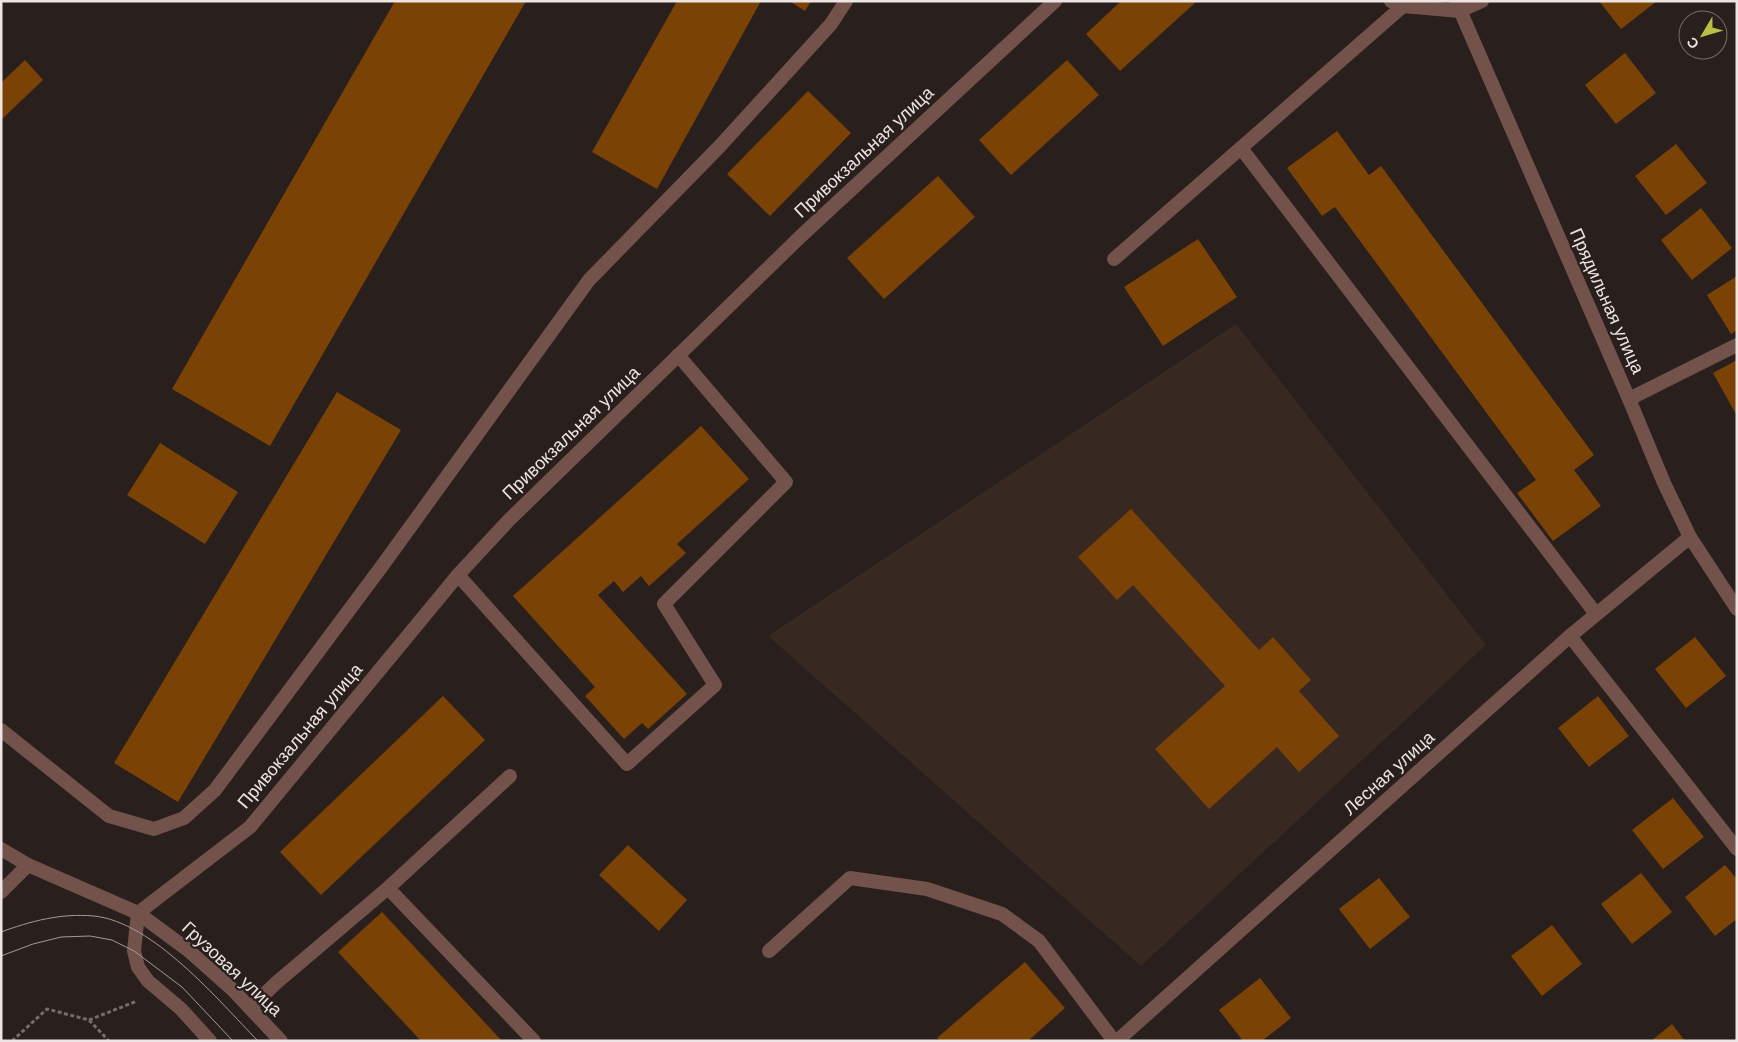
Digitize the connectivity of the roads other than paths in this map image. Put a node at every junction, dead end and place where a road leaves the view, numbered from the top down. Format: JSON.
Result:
{"nodes":[{"id":1,"x":846,"y":1,"type":"edge"},
{"id":2,"x":1055,"y":1,"type":"edge"},
{"id":3,"x":1482,"y":1,"type":"edge"},
{"id":4,"x":1397,"y":4,"type":"edge"},
{"id":5,"x":1458,"y":6,"type":"edge"},
{"id":6,"x":1241,"y":148,"type":"junction"},
{"id":7,"x":1114,"y":259,"type":"dead end"},
{"id":8,"x":1737,"y":345,"type":"edge"},
{"id":9,"x":678,"y":355,"type":"junction"},
{"id":10,"x":1629,"y":400,"type":"junction"},
{"id":11,"x":1690,"y":537,"type":"junction"},
{"id":12,"x":458,"y":575,"type":"junction"},
{"id":13,"x":1737,"y":609,"type":"edge"},
{"id":14,"x":1596,"y":614,"type":"junction"},
{"id":15,"x":1570,"y":636,"type":"junction"},
{"id":16,"x":1,"y":730,"type":"edge"},
{"id":17,"x":510,"y":776,"type":"dead end"},
{"id":18,"x":1,"y":849,"type":"edge"},
{"id":19,"x":1737,"y":849,"type":"edge"},
{"id":20,"x":28,"y":865,"type":"junction"},
{"id":21,"x":388,"y":888,"type":"junction"},
{"id":22,"x":1,"y":892,"type":"edge"},
{"id":23,"x":138,"y":913,"type":"junction"},
{"id":24,"x":769,"y":951,"type":"dead end"},
{"id":25,"x":250,"y":1008,"type":"junction"},
{"id":26,"x":210,"y":1041,"type":"edge"},
{"id":27,"x":281,"y":1041,"type":"edge"},
{"id":28,"x":534,"y":1041,"type":"edge"},
{"id":29,"x":1116,"y":1041,"type":"edge"}],
"edges":[{"from":1,"to":16,"type":"street"},
{"from":2,"to":9,"type":"street","name":"Привокзальная улица"},
{"from":3,"to":5,"type":"street"},
{"from":4,"to":5,"type":"street"},
{"from":4,"to":6,"type":"street"},
{"from":5,"to":10,"type":"street","name":"Прядильная улица"},
{"from":6,"to":7,"type":"street"},
{"from":6,"to":14,"type":"street"},
{"from":8,"to":10,"type":"street"},
{"from":9,"to":12,"type":"street","name":"Привокзальная улица"},
{"from":9,"to":12,"type":"street"},
{"from":10,"to":11,"type":"street","name":"Прядильная улица"},
{"from":11,"to":13,"type":"street","name":"Прядильная улица"},
{"from":11,"to":14,"type":"street","name":"Лесная улица"},
{"from":12,"to":23,"type":"street","name":"Привокзальная улица"},
{"from":14,"to":15,"type":"street","name":"Лесная улица"},
{"from":15,"to":19,"type":"street"},
{"from":15,"to":29,"type":"street","name":"Лесная улица"},
{"from":17,"to":21,"type":"street"},
{"from":18,"to":20,"type":"street","name":"Грузовая улица"},
{"from":20,"to":22,"type":"street"},
{"from":20,"to":23,"type":"street","name":"Грузовая улица"},
{"from":21,"to":25,"type":"street"},
{"from":21,"to":28,"type":"street"},
{"from":23,"to":25,"type":"street","name":"Грузовая улица"},
{"from":23,"to":26,"type":"street"},
{"from":24,"to":29,"type":"street"},
{"from":25,"to":27,"type":"street","name":"Грузовая улица"}]}
